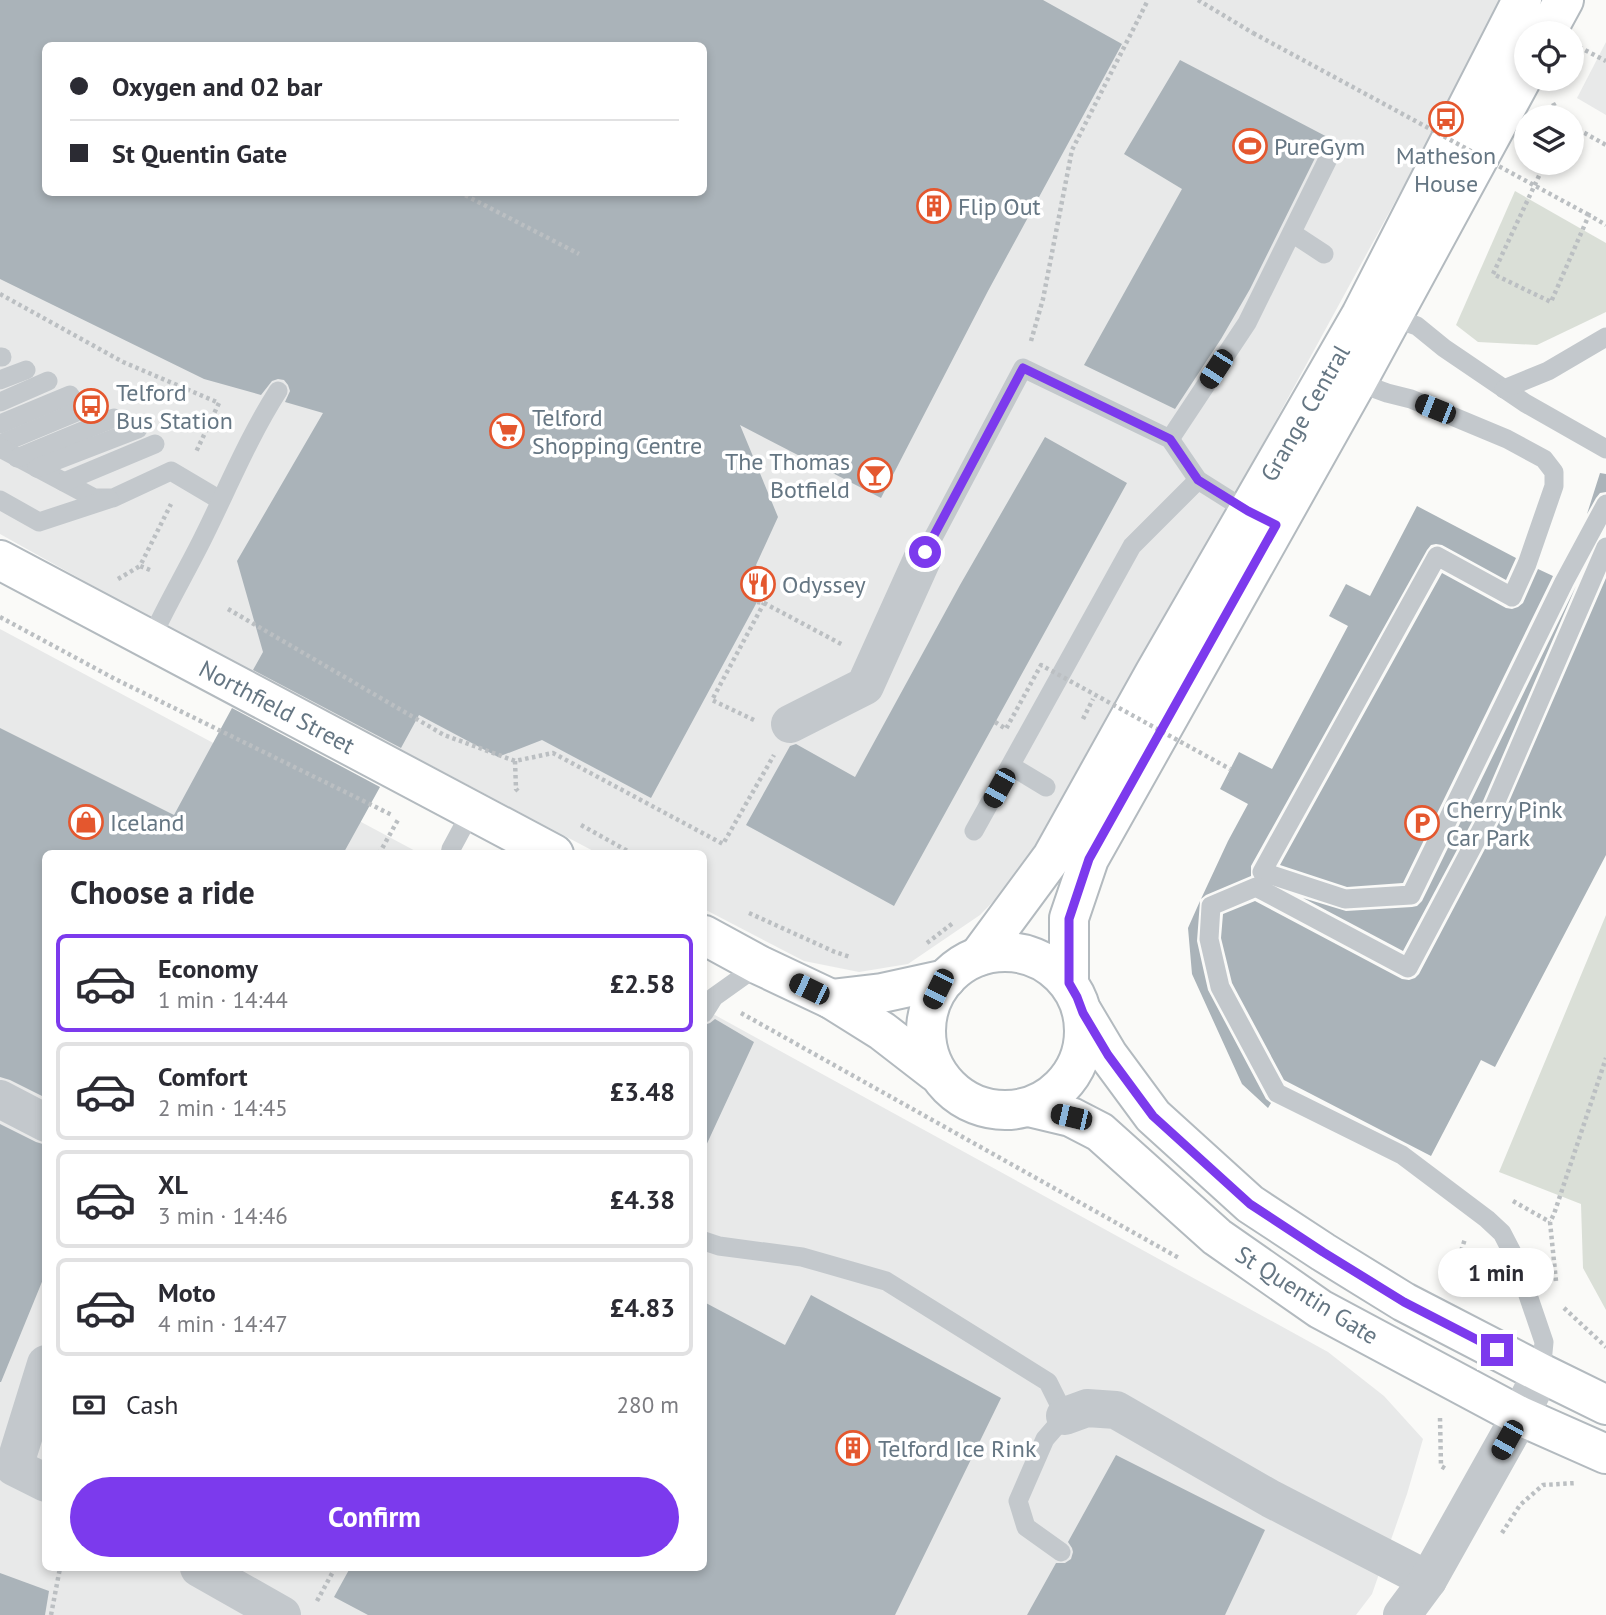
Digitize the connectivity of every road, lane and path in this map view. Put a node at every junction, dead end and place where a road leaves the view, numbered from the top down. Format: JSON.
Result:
{"nodes":[{"id":1,"x":1148,"y":0,"type":"edge"},
{"id":2,"x":1198,"y":0,"type":"edge"},
{"id":3,"x":1522,"y":0,"type":"edge"},
{"id":4,"x":1564,"y":0,"type":"edge"},
{"id":5,"x":1553,"y":21,"type":"edge"},
{"id":6,"x":1592,"y":53,"type":"dead end"},
{"id":7,"x":1606,"y":61,"type":"edge"},
{"id":8,"x":1514,"y":90,"type":"edge"},
{"id":9,"x":1584,"y":133,"type":"edge"},
{"id":10,"x":1606,"y":145,"type":"edge"},
{"id":11,"x":1328,"y":159,"type":"dead end"},
{"id":12,"x":1507,"y":165,"type":"dead end"},
{"id":13,"x":1539,"y":175,"type":"edge"},
{"id":14,"x":1500,"y":177,"type":"dead end"},
{"id":15,"x":467,"y":196,"type":"edge"},
{"id":16,"x":1589,"y":215,"type":"junction"},
{"id":17,"x":1606,"y":225,"type":"edge"},
{"id":18,"x":1292,"y":233,"type":"junction"},
{"id":19,"x":579,"y":254,"type":"dead end"},
{"id":20,"x":1324,"y":254,"type":"dead end"},
{"id":21,"x":1366,"y":326,"type":"junction"},
{"id":22,"x":1606,"y":337,"type":"edge"},
{"id":23,"x":1023,"y":368,"type":"junction"},
{"id":24,"x":26,"y":370,"type":"dead end"},
{"id":25,"x":0,"y":380,"type":"edge"},
{"id":26,"x":48,"y":381,"type":"dead end"},
{"id":27,"x":1357,"y":382,"type":"junction"},
{"id":28,"x":1504,"y":389,"type":"junction"},
{"id":29,"x":278,"y":391,"type":"dead end"},
{"id":30,"x":70,"y":395,"type":"dead end"},
{"id":31,"x":0,"y":402,"type":"edge"},
{"id":32,"x":90,"y":407,"type":"dead end"},
{"id":33,"x":114,"y":418,"type":"dead end"},
{"id":34,"x":0,"y":424,"type":"edge"},
{"id":35,"x":138,"y":429,"type":"dead end"},
{"id":36,"x":1170,"y":439,"type":"junction"},
{"id":37,"x":155,"y":444,"type":"dead end"},
{"id":38,"x":1606,"y":449,"type":"edge"},
{"id":39,"x":6,"y":450,"type":"edge"},
{"id":40,"x":37,"y":468,"type":"junction"},
{"id":41,"x":1198,"y":480,"type":"junction"},
{"id":42,"x":64,"y":482,"type":"junction"},
{"id":43,"x":113,"y":498,"type":"junction"},
{"id":44,"x":0,"y":500,"type":"edge"},
{"id":45,"x":220,"y":500,"type":"junction"},
{"id":46,"x":1606,"y":504,"type":"edge"},
{"id":47,"x":1262,"y":518,"type":"junction"},
{"id":48,"x":1606,"y":547,"type":"edge"},
{"id":49,"x":925,"y":552,"type":"joint"},
{"id":50,"x":0,"y":561,"type":"edge"},
{"id":51,"x":757,"y":602,"type":"dead end"},
{"id":52,"x":764,"y":603,"type":"junction"},
{"id":53,"x":228,"y":609,"type":"dead end"},
{"id":54,"x":0,"y":617,"type":"edge"},
{"id":55,"x":150,"y":641,"type":"junction"},
{"id":56,"x":845,"y":646,"type":"dead end"},
{"id":57,"x":995,"y":722,"type":"dead end"},
{"id":58,"x":788,"y":729,"type":"junction"},
{"id":59,"x":1193,"y":740,"type":"dead end"},
{"id":60,"x":1186,"y":751,"type":"dead end"},
{"id":61,"x":1011,"y":766,"type":"junction"},
{"id":62,"x":1230,"y":769,"type":"dead end"},
{"id":63,"x":1045,"y":787,"type":"dead end"},
{"id":64,"x":472,"y":810,"type":"junction"},
{"id":65,"x":399,"y":818,"type":"junction"},
{"id":66,"x":974,"y":831,"type":"dead end"},
{"id":67,"x":381,"y":850,"type":"edge"},
{"id":68,"x":448,"y":850,"type":"edge"},
{"id":69,"x":451,"y":850,"type":"edge"},
{"id":70,"x":547,"y":850,"type":"edge"},
{"id":71,"x":707,"y":937,"type":"edge"},
{"id":72,"x":979,"y":956,"type":"junction"},
{"id":73,"x":759,"y":965,"type":"junction"},
{"id":74,"x":946,"y":979,"type":"junction"},
{"id":75,"x":1076,"y":998,"type":"junction"},
{"id":76,"x":831,"y":999,"type":"junction"},
{"id":77,"x":709,"y":1005,"type":"edge"},
{"id":78,"x":1606,"y":1058,"type":"edge"},
{"id":79,"x":935,"y":1072,"type":"junction"},
{"id":80,"x":0,"y":1099,"type":"edge"},
{"id":81,"x":1029,"y":1107,"type":"junction"},
{"id":82,"x":42,"y":1122,"type":"edge"},
{"id":83,"x":707,"y":1242,"type":"edge"},
{"id":84,"x":1191,"y":1264,"type":"dead end"},
{"id":85,"x":1556,"y":1290,"type":"dead end"},
{"id":86,"x":1558,"y":1302,"type":"dead end"},
{"id":87,"x":1606,"y":1347,"type":"edge"},
{"id":88,"x":1541,"y":1373,"type":"junction"},
{"id":89,"x":42,"y":1381,"type":"edge"},
{"id":90,"x":1606,"y":1405,"type":"edge"},
{"id":91,"x":1440,"y":1415,"type":"dead end"},
{"id":92,"x":1065,"y":1416,"type":"junction"},
{"id":93,"x":1520,"y":1416,"type":"junction"},
{"id":94,"x":1606,"y":1454,"type":"edge"},
{"id":95,"x":1441,"y":1466,"type":"dead end"},
{"id":96,"x":20,"y":1476,"type":"edge"},
{"id":97,"x":1581,"y":1483,"type":"dead end"},
{"id":98,"x":1520,"y":1505,"type":"dead end"},
{"id":99,"x":1061,"y":1552,"type":"dead end"},
{"id":100,"x":59,"y":1571,"type":"edge"},
{"id":101,"x":206,"y":1571,"type":"edge"},
{"id":102,"x":332,"y":1571,"type":"edge"},
{"id":103,"x":1428,"y":1580,"type":"junction"},
{"id":104,"x":299,"y":1609,"type":"edge"},
{"id":105,"x":51,"y":1615,"type":"edge"},
{"id":106,"x":1402,"y":1615,"type":"edge"}],
"edges":[{"from":1,"to":23,"type":"path"},
{"from":2,"to":16,"type":"path","bridge":true},
{"from":3,"to":21,"type":"street","name":"Grange Central"},
{"from":4,"to":5,"type":"street"},
{"from":6,"to":7,"type":"path"},
{"from":8,"to":21,"type":"street","name":"Grange Central"},
{"from":9,"to":10,"type":"path"},
{"from":11,"to":18,"type":"lane"},
{"from":12,"to":14,"type":"path"},
{"from":13,"to":16,"type":"path"},
{"from":15,"to":19,"type":"path"},
{"from":16,"to":17,"type":"path"},
{"from":18,"to":20,"type":"lane"},
{"from":18,"to":36,"type":"lane"},
{"from":21,"to":27,"type":"street","name":"Grange Central"},
{"from":21,"to":27,"type":"lane"},
{"from":21,"to":28,"type":"lane"},
{"from":21,"to":47,"type":"street","name":"Grange Central"},
{"from":22,"to":28,"type":"lane"},
{"from":23,"to":36,"type":"lane"},
{"from":23,"to":49,"type":"lane"},
{"from":24,"to":25,"type":"lane"},
{"from":26,"to":31,"type":"lane"},
{"from":27,"to":46,"type":"lane"},
{"from":27,"to":47,"type":"street","name":"Grange Central"},
{"from":28,"to":38,"type":"lane"},
{"from":29,"to":45,"type":"lane"},
{"from":30,"to":34,"type":"lane"},
{"from":32,"to":39,"type":"lane"},
{"from":33,"to":39,"type":"lane"},
{"from":35,"to":40,"type":"lane"},
{"from":36,"to":41,"type":"lane"},
{"from":37,"to":42,"type":"lane"},
{"from":39,"to":40,"type":"lane"},
{"from":40,"to":42,"type":"lane"},
{"from":41,"to":47,"type":"lane"},
{"from":41,"to":61,"type":"lane"},
{"from":42,"to":43,"type":"lane"},
{"from":43,"to":44,"type":"lane"},
{"from":43,"to":45,"type":"lane"},
{"from":45,"to":55,"type":"lane"},
{"from":47,"to":72,"type":"street","name":"Grange Central"},
{"from":47,"to":75,"type":"street","name":"Grange Central"},
{"from":48,"to":88,"type":"lane"},
{"from":49,"to":58,"type":"street"},
{"from":50,"to":55,"type":"street","name":"Northfield Street"},
{"from":51,"to":52,"type":"path"},
{"from":52,"to":56,"type":"path"},
{"from":52,"to":58,"type":"path"},
{"from":53,"to":58,"type":"path"},
{"from":54,"to":65,"type":"path"},
{"from":55,"to":64,"type":"street","name":"Northfield Street"},
{"from":57,"to":62,"type":"path","bridge":true},
{"from":59,"to":60,"type":"path"},
{"from":61,"to":63,"type":"lane"},
{"from":61,"to":66,"type":"lane"},
{"from":64,"to":69,"type":"lane"},
{"from":64,"to":70,"type":"street","name":"Northfield Street"},
{"from":65,"to":67,"type":"path"},
{"from":65,"to":68,"type":"path"},
{"from":71,"to":73,"type":"street"},
{"from":72,"to":74,"type":"street"},
{"from":72,"to":75,"type":"street"},
{"from":73,"to":76,"type":"street"},
{"from":73,"to":77,"type":"lane"},
{"from":74,"to":76,"type":"street"},
{"from":74,"to":79,"type":"street"},
{"from":75,"to":81,"type":"street"},
{"from":75,"to":88,"type":"street","name":"St Quentin Gate"},
{"from":76,"to":79,"type":"street"},
{"from":77,"to":84,"type":"path"},
{"from":78,"to":85,"type":"path"},
{"from":79,"to":81,"type":"street"},
{"from":80,"to":82,"type":"street"},
{"from":81,"to":93,"type":"street","name":"St Quentin Gate"},
{"from":83,"to":92,"type":"lane"},
{"from":86,"to":87,"type":"path"},
{"from":88,"to":90,"type":"street","name":"St Quentin Gate"},
{"from":88,"to":93,"type":"street"},
{"from":89,"to":96,"type":"street"},
{"from":91,"to":95,"type":"path"},
{"from":92,"to":99,"type":"lane"},
{"from":92,"to":103,"type":"street"},
{"from":93,"to":94,"type":"street","name":"St Quentin Gate"},
{"from":93,"to":103,"type":"street"},
{"from":97,"to":98,"type":"path"},
{"from":100,"to":105,"type":"path"},
{"from":101,"to":104,"type":"street"},
{"from":102,"to":104,"type":"path"},
{"from":103,"to":106,"type":"street"}]}
